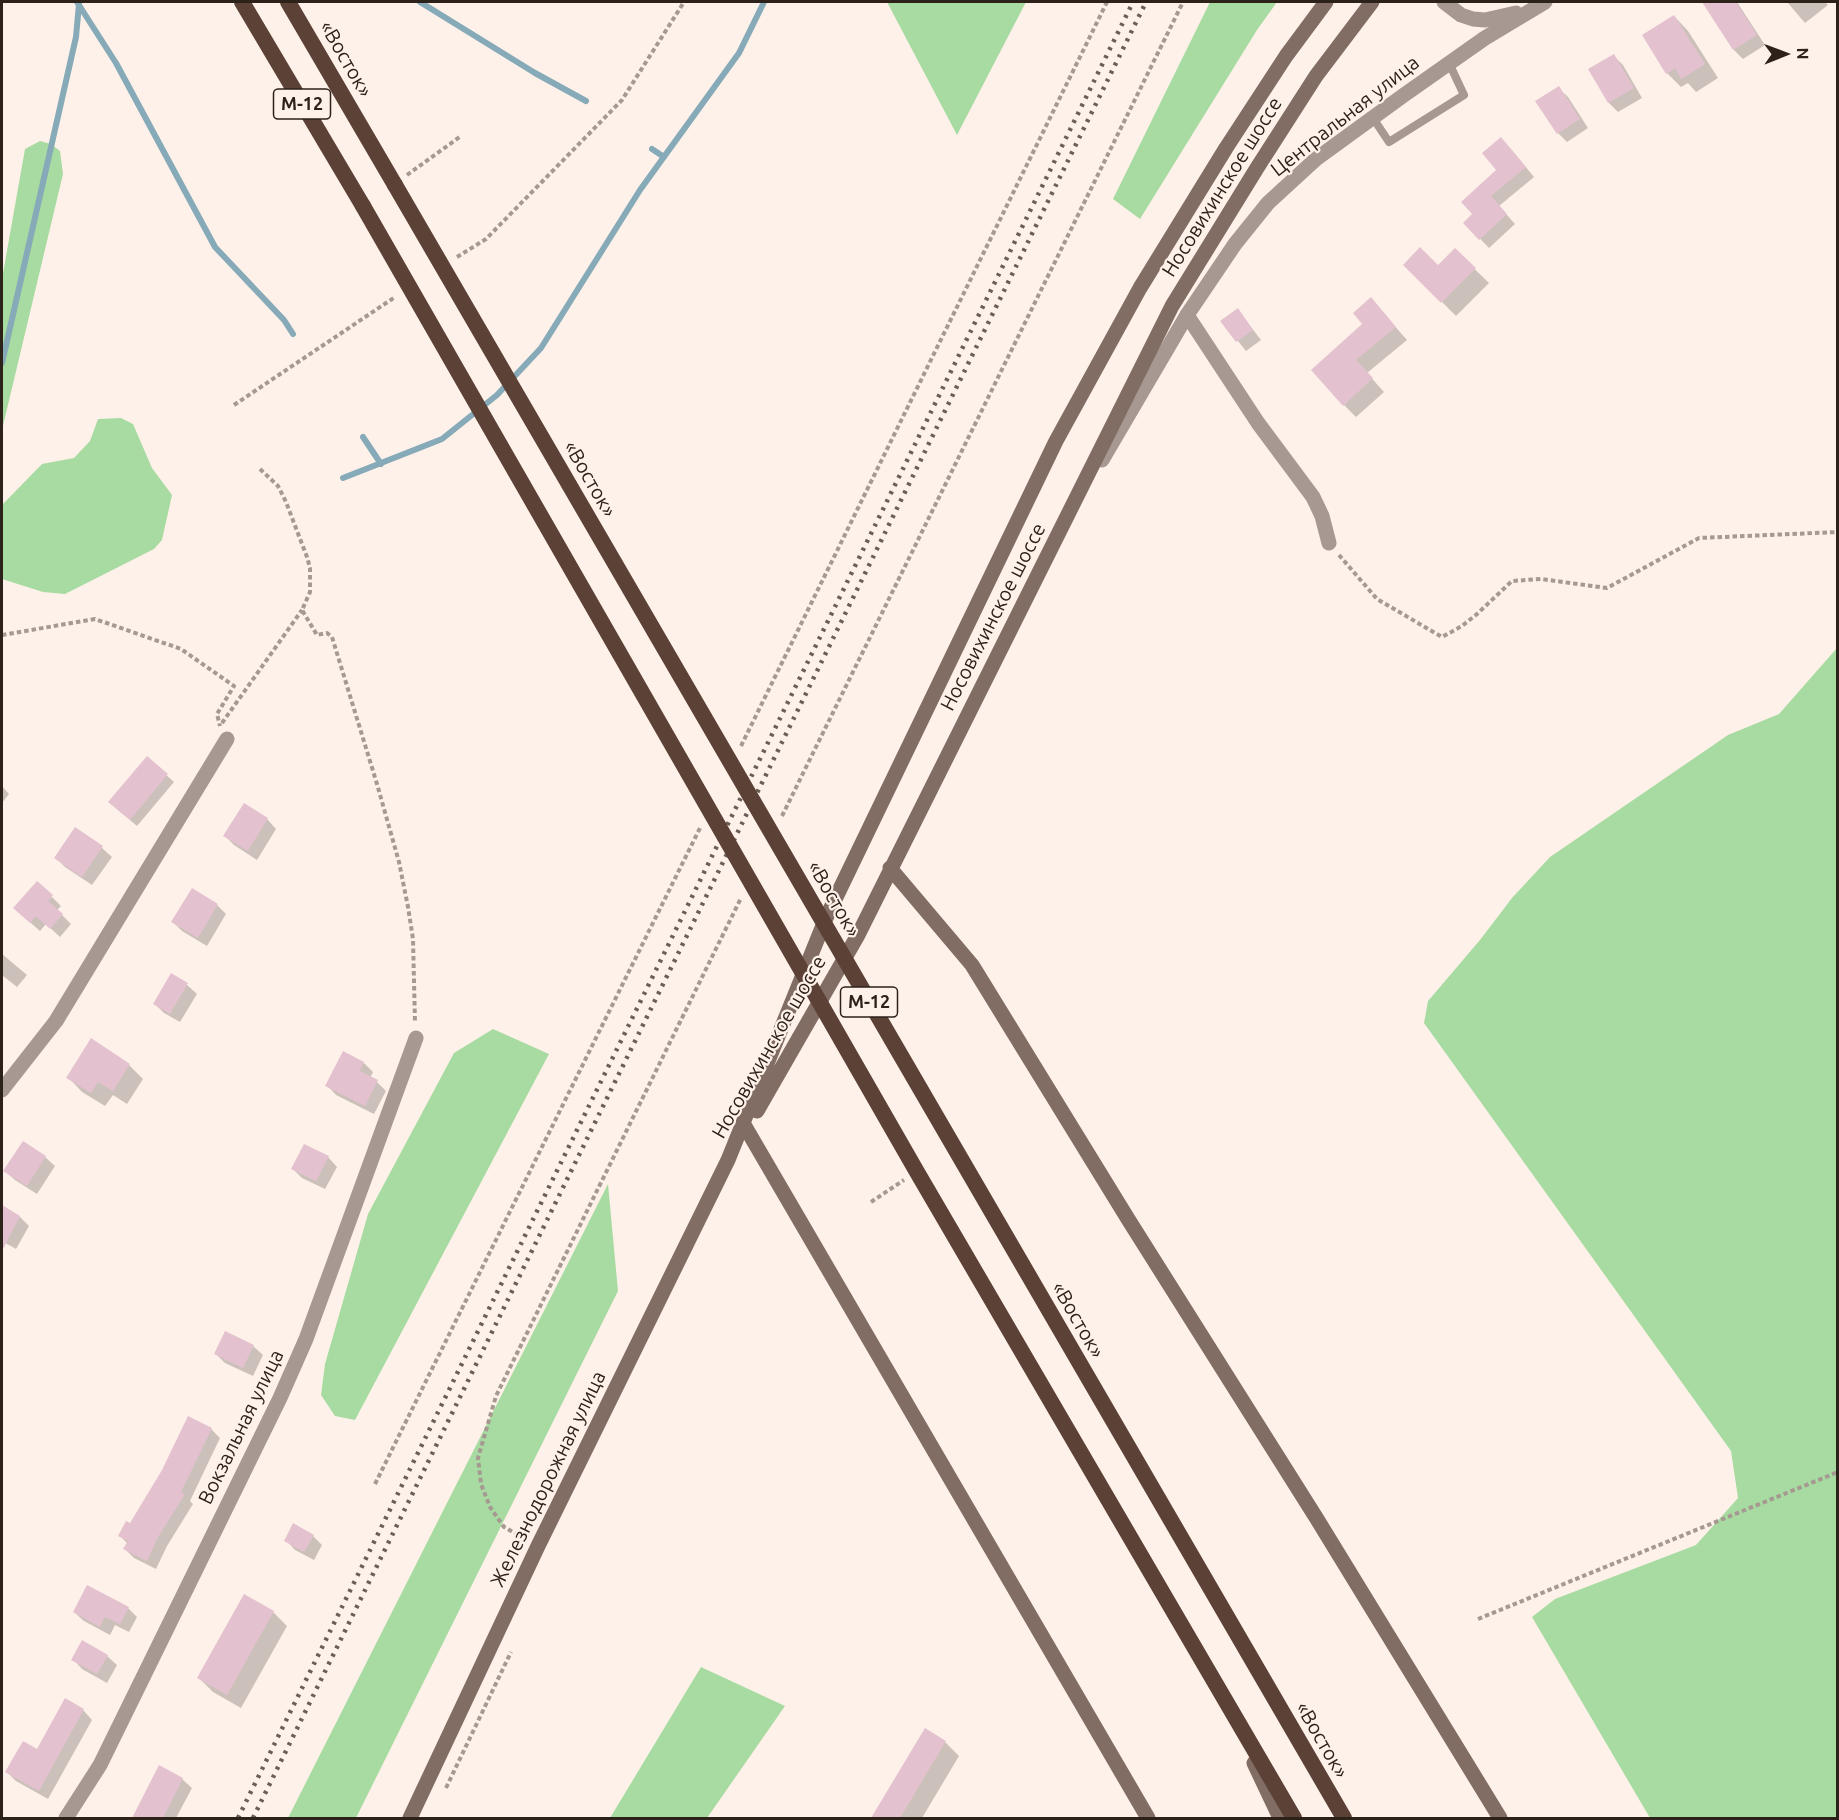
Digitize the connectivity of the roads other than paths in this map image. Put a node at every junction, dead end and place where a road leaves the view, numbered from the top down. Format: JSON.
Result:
{"nodes":[{"id":1,"x":242,"y":2,"type":"edge"},
{"id":2,"x":288,"y":2,"type":"edge"},
{"id":3,"x":1326,"y":2,"type":"edge"},
{"id":4,"x":1372,"y":2,"type":"edge"},
{"id":5,"x":1444,"y":2,"type":"edge"},
{"id":6,"x":1539,"y":5,"type":"edge"},
{"id":7,"x":1449,"y":63,"type":"junction"},
{"id":8,"x":1373,"y":118,"type":"junction"},
{"id":9,"x":1187,"y":315,"type":"junction"},
{"id":10,"x":1054,"y":543,"type":"junction"},
{"id":11,"x":1329,"y":543,"type":"road end"},
{"id":12,"x":224,"y":733,"type":"road end"},
{"id":13,"x":890,"y":868,"type":"junction"},
{"id":14,"x":416,"y":1038,"type":"road end"},
{"id":15,"x":2,"y":1090,"type":"edge"},
{"id":16,"x":745,"y":1125,"type":"junction"},
{"id":17,"x":728,"y":1160,"type":"joint"},
{"id":18,"x":1225,"y":1700,"type":"junction"},
{"id":19,"x":66,"y":1818,"type":"edge"},
{"id":20,"x":410,"y":1818,"type":"edge"},
{"id":21,"x":1148,"y":1818,"type":"edge"},
{"id":22,"x":1280,"y":1818,"type":"edge"},
{"id":23,"x":1294,"y":1818,"type":"edge"},
{"id":24,"x":1344,"y":1818,"type":"edge"},
{"id":25,"x":1500,"y":1818,"type":"edge"}],
"edges":[{"from":1,"to":18,"type":"highway","number":"М-12","bridge":true},
{"from":2,"to":24,"type":"highway","name":"«Восток»","number":"М-12","bridge":true},
{"from":3,"to":16,"type":"main road","name":"Носовихинское шоссе"},
{"from":4,"to":10,"type":"main road","name":"Носовихинское шоссе"},
{"from":5,"to":6,"type":"street"},
{"from":6,"to":7,"type":"street","name":"Центральная улица"},
{"from":7,"to":8,"type":"street","name":"Центральная улица"},
{"from":7,"to":8,"type":"lane"},
{"from":8,"to":9,"type":"street","name":"Центральная улица"},
{"from":9,"to":10,"type":"street","name":"Центральная улица"},
{"from":9,"to":11,"type":"street"},
{"from":10,"to":13,"type":"main road","name":"Носовихинское шоссе"},
{"from":12,"to":15,"type":"street"},
{"from":13,"to":16,"type":"main road","name":"Носовихинское шоссе"},
{"from":13,"to":25,"type":"main road"},
{"from":14,"to":19,"type":"street","name":"Вокзальная улица"},
{"from":16,"to":17,"type":"main road","name":"Носовихинское шоссе"},
{"from":16,"to":21,"type":"main road"},
{"from":17,"to":20,"type":"main road","name":"Железнодорожная улица"},
{"from":18,"to":22,"type":"main road","bridge":true},
{"from":18,"to":23,"type":"highway","number":"М-12","bridge":true}]}
